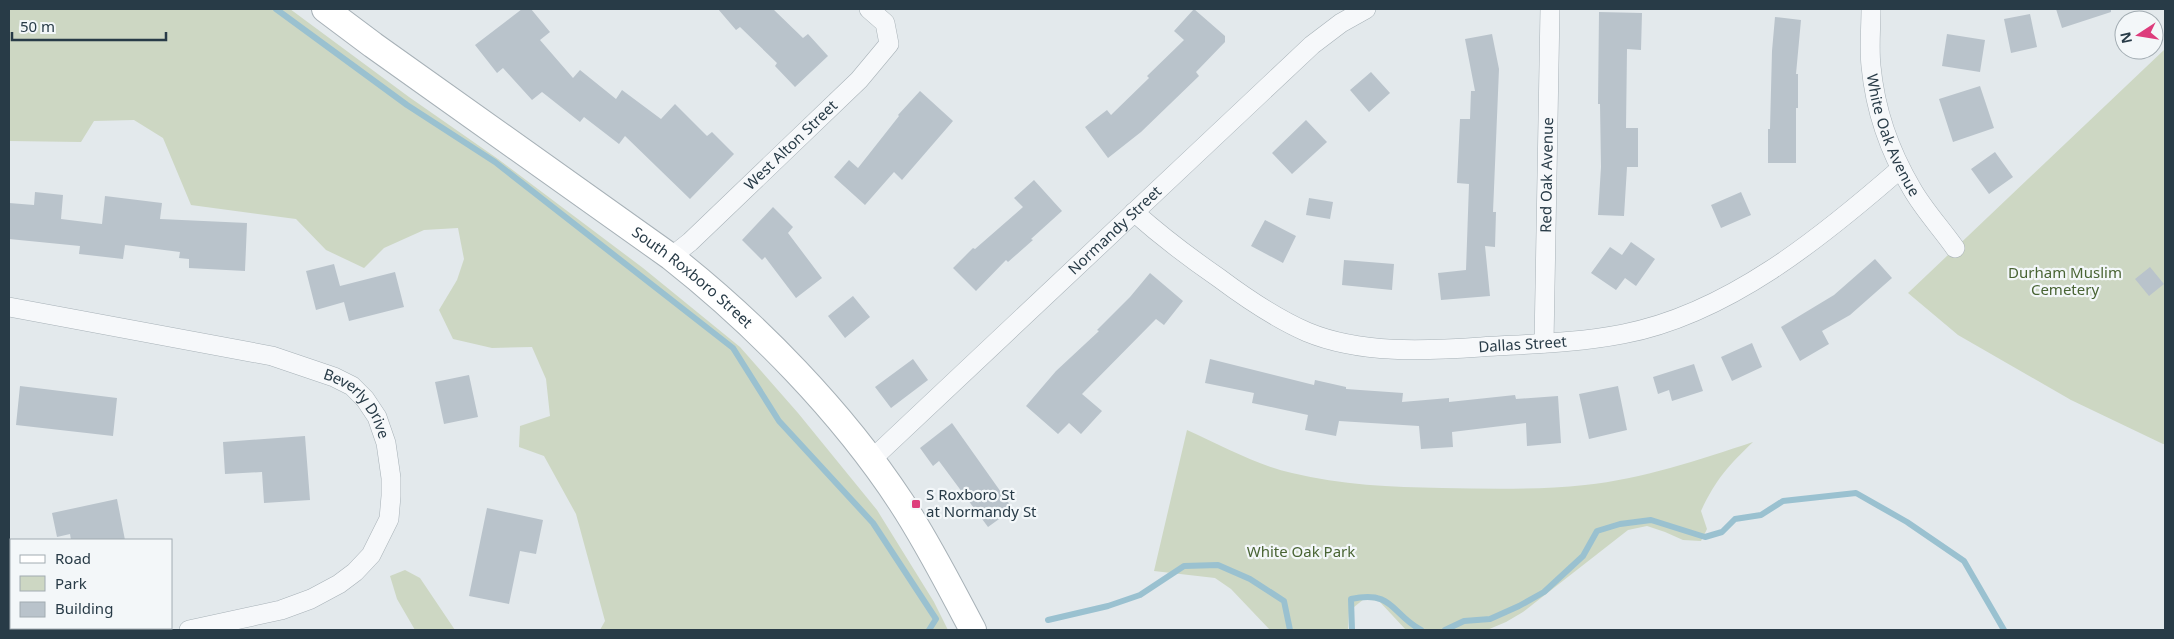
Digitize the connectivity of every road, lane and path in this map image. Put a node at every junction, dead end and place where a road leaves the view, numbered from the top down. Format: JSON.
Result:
{"nodes":[{"id":1,"x":325,"y":9,"type":"edge"},
{"id":2,"x":869,"y":9,"type":"edge"},
{"id":3,"x":1366,"y":9,"type":"edge"},
{"id":4,"x":1550,"y":9,"type":"edge"},
{"id":5,"x":1871,"y":9,"type":"edge"},
{"id":6,"x":1900,"y":169,"type":"junction"},
{"id":7,"x":1134,"y":212,"type":"junction"},
{"id":8,"x":1954,"y":248,"type":"dead end"},
{"id":9,"x":671,"y":257,"type":"junction"},
{"id":10,"x":9,"y":306,"type":"edge"},
{"id":11,"x":1544,"y":343,"type":"junction"},
{"id":12,"x":870,"y":460,"type":"junction"},
{"id":13,"x":189,"y":630,"type":"edge"},
{"id":14,"x":973,"y":630,"type":"edge"}],
"edges":[{"from":1,"to":9,"type":"street","name":"South Roxboro Street"},
{"from":2,"to":9,"type":"street","name":"West Alton Street"},
{"from":3,"to":7,"type":"street","name":"Normandy Street"},
{"from":4,"to":11,"type":"street","name":"Red Oak Avenue"},
{"from":5,"to":6,"type":"street","name":"White Oak Avenue"},
{"from":6,"to":8,"type":"street","name":"White Oak Avenue"},
{"from":6,"to":11,"type":"street","name":"Dallas Street"},
{"from":7,"to":11,"type":"street","name":"Dallas Street"},
{"from":7,"to":12,"type":"street","name":"Normandy Street"},
{"from":9,"to":12,"type":"street","name":"South Roxboro Street"},
{"from":10,"to":13,"type":"street","name":"Beverly Drive"},
{"from":12,"to":14,"type":"street","name":"South Roxboro Street"}]}
